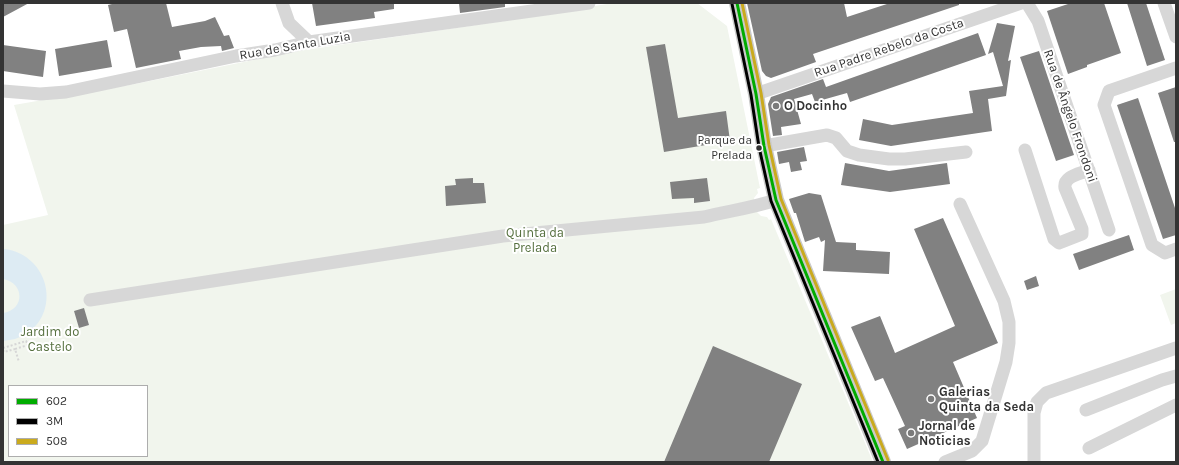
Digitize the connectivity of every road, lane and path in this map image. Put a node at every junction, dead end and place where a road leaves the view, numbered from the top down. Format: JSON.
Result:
{"nodes":[{"id":1,"x":282,"y":3,"type":"edge"},
{"id":2,"x":589,"y":3,"type":"edge"},
{"id":3,"x":737,"y":3,"type":"edge"},
{"id":4,"x":1021,"y":3,"type":"edge"},
{"id":5,"x":1028,"y":3,"type":"edge"},
{"id":6,"x":1164,"y":3,"type":"edge"},
{"id":7,"x":1176,"y":37,"type":"edge"},
{"id":8,"x":309,"y":42,"type":"junction"},
{"id":9,"x":1176,"y":68,"type":"edge"},
{"id":10,"x":3,"y":91,"type":"edge"},
{"id":11,"x":756,"y":94,"type":"junction"},
{"id":12,"x":764,"y":146,"type":"junction"},
{"id":13,"x":1025,"y":150,"type":"dead end"},
{"id":14,"x":966,"y":152,"type":"dead end"},
{"id":15,"x":1089,"y":170,"type":"junction"},
{"id":16,"x":776,"y":200,"type":"junction"},
{"id":17,"x":960,"y":204,"type":"dead end"},
{"id":18,"x":1109,"y":230,"type":"dead end"},
{"id":19,"x":1176,"y":249,"type":"edge"},
{"id":20,"x":90,"y":300,"type":"dead end"},
{"id":21,"x":1176,"y":348,"type":"edge"},
{"id":22,"x":3,"y":349,"type":"edge"},
{"id":23,"x":15,"y":349,"type":"junction"},
{"id":24,"x":19,"y":362,"type":"dead end"},
{"id":25,"x":1176,"y":376,"type":"edge"},
{"id":26,"x":1176,"y":405,"type":"edge"},
{"id":27,"x":1086,"y":410,"type":"dead end"},
{"id":28,"x":1089,"y":448,"type":"dead end"},
{"id":29,"x":883,"y":462,"type":"edge"},
{"id":30,"x":945,"y":462,"type":"edge"},
{"id":31,"x":1034,"y":462,"type":"edge"}],
"edges":[{"from":1,"to":8,"type":"street"},
{"from":2,"to":8,"type":"street","name":"Rua de Santa Luzia"},
{"from":3,"to":11,"type":"main road"},
{"from":4,"to":11,"type":"street","name":"Rua Padre Rebelo da Costa"},
{"from":5,"to":15,"type":"street","name":"Rua de Ângelo Frondoni"},
{"from":6,"to":7,"type":"street"},
{"from":8,"to":10,"type":"street","name":"Rua de Santa Luzia"},
{"from":9,"to":19,"type":"street"},
{"from":11,"to":12,"type":"main road"},
{"from":12,"to":14,"type":"street"},
{"from":12,"to":16,"type":"main road"},
{"from":13,"to":15,"type":"street"},
{"from":15,"to":18,"type":"street","name":"Rua de Ângelo Frondoni"},
{"from":16,"to":20,"type":"street"},
{"from":16,"to":29,"type":"main road"},
{"from":17,"to":30,"type":"street"},
{"from":21,"to":31,"type":"street"},
{"from":22,"to":23,"type":"path"},
{"from":22,"to":23,"type":"path"},
{"from":23,"to":24,"type":"path"},
{"from":25,"to":27,"type":"street"},
{"from":26,"to":28,"type":"street"}]}
